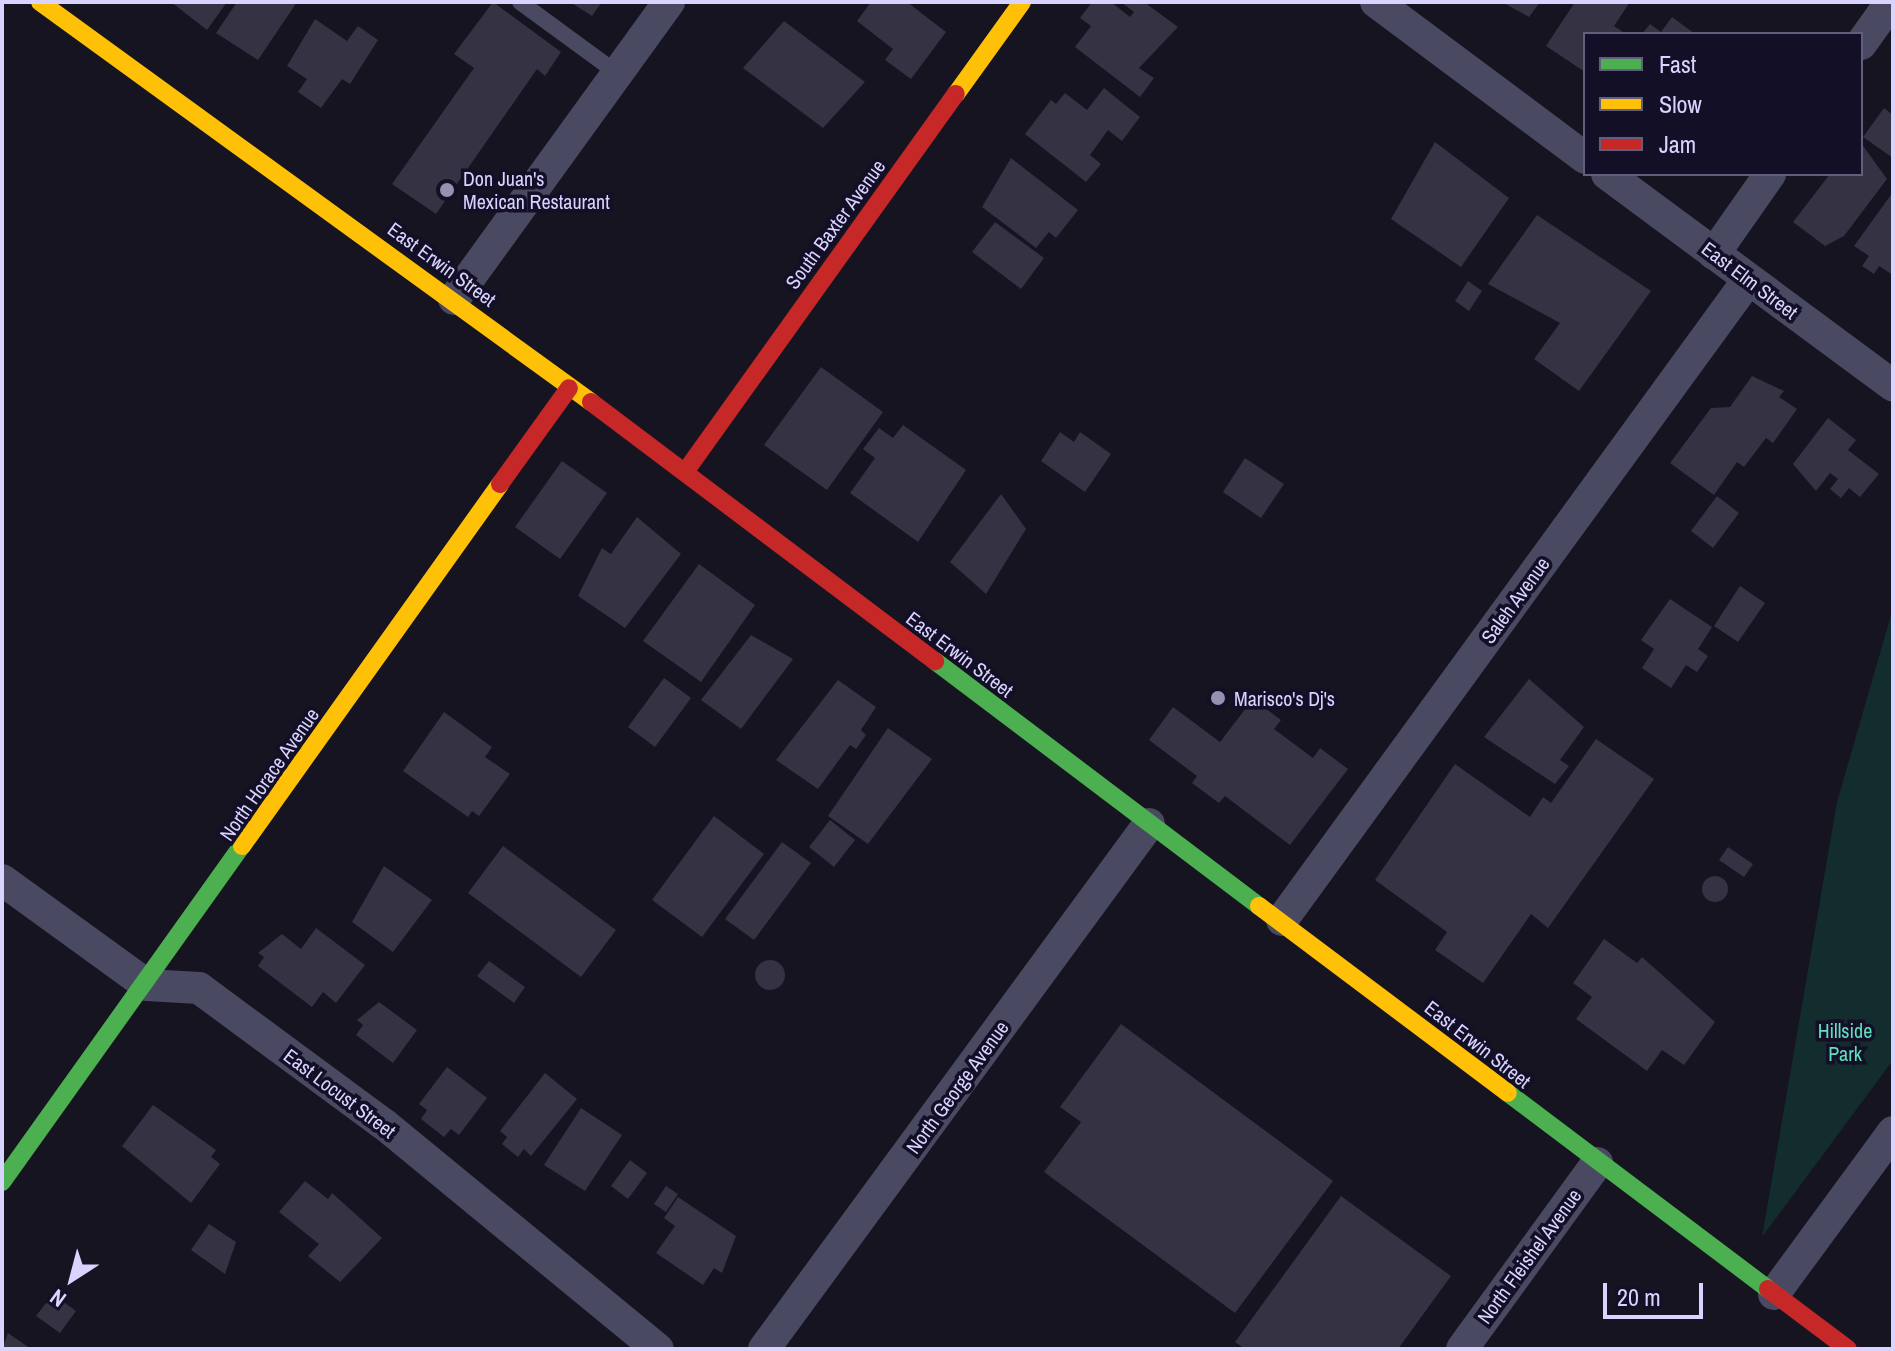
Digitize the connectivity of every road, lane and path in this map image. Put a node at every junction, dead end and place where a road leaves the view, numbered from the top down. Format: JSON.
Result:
{"nodes":[{"id":1,"x":40,"y":2,"type":"edge"},
{"id":2,"x":520,"y":2,"type":"edge"},
{"id":3,"x":669,"y":2,"type":"edge"},
{"id":4,"x":1022,"y":2,"type":"edge"},
{"id":5,"x":1376,"y":2,"type":"edge"},
{"id":6,"x":1891,"y":2,"type":"edge"},
{"id":7,"x":1863,"y":41,"type":"edge"},
{"id":8,"x":617,"y":73,"type":"junction"},
{"id":9,"x":1583,"y":157,"type":"edge"},
{"id":10,"x":1610,"y":176,"type":"edge"},
{"id":11,"x":1769,"y":176,"type":"edge"},
{"id":12,"x":1714,"y":254,"type":"junction"},
{"id":13,"x":1748,"y":280,"type":"junction"},
{"id":14,"x":454,"y":299,"type":"junction"},
{"id":15,"x":1893,"y":386,"type":"edge"},
{"id":16,"x":569,"y":388,"type":"junction"},
{"id":17,"x":685,"y":472,"type":"junction"},
{"id":18,"x":1149,"y":824,"type":"junction"},
{"id":19,"x":2,"y":880,"type":"edge"},
{"id":20,"x":1282,"y":920,"type":"junction"},
{"id":21,"x":147,"y":985,"type":"junction"},
{"id":22,"x":1893,"y":1132,"type":"edge"},
{"id":23,"x":1597,"y":1163,"type":"junction"},
{"id":24,"x":2,"y":1182,"type":"edge"},
{"id":25,"x":1774,"y":1294,"type":"junction"},
{"id":26,"x":658,"y":1349,"type":"edge"},
{"id":27,"x":764,"y":1349,"type":"edge"},
{"id":28,"x":1462,"y":1349,"type":"edge"},
{"id":29,"x":1848,"y":1349,"type":"edge"}],
"edges":[{"from":1,"to":14,"type":"main road","name":"East Erwin Street"},
{"from":2,"to":8,"type":"lane"},
{"from":3,"to":8,"type":"street"},
{"from":4,"to":17,"type":"main road","name":"South Baxter Avenue"},
{"from":5,"to":9,"type":"street"},
{"from":6,"to":7,"type":"street"},
{"from":8,"to":14,"type":"street"},
{"from":10,"to":12,"type":"street","name":"East Elm Street"},
{"from":11,"to":12,"type":"street"},
{"from":12,"to":13,"type":"street","name":"East Elm Street"},
{"from":13,"to":15,"type":"street","name":"East Elm Street"},
{"from":13,"to":20,"type":"street","name":"Saleh Avenue"},
{"from":14,"to":16,"type":"main road","name":"East Erwin Street"},
{"from":16,"to":17,"type":"main road","name":"East Erwin Street"},
{"from":16,"to":21,"type":"main road","name":"North Horace Avenue"},
{"from":17,"to":18,"type":"main road","name":"East Erwin Street"},
{"from":18,"to":20,"type":"main road","name":"East Erwin Street"},
{"from":18,"to":27,"type":"street","name":"North George Avenue"},
{"from":19,"to":21,"type":"street"},
{"from":20,"to":23,"type":"main road","name":"East Erwin Street"},
{"from":21,"to":24,"type":"main road","name":"North Horace Avenue"},
{"from":21,"to":26,"type":"street","name":"East Locust Street"},
{"from":22,"to":25,"type":"street"},
{"from":23,"to":25,"type":"main road","name":"East Erwin Street"},
{"from":23,"to":28,"type":"street","name":"North Fleishel Avenue"},
{"from":25,"to":29,"type":"main road","name":"East Erwin Street"}]}
